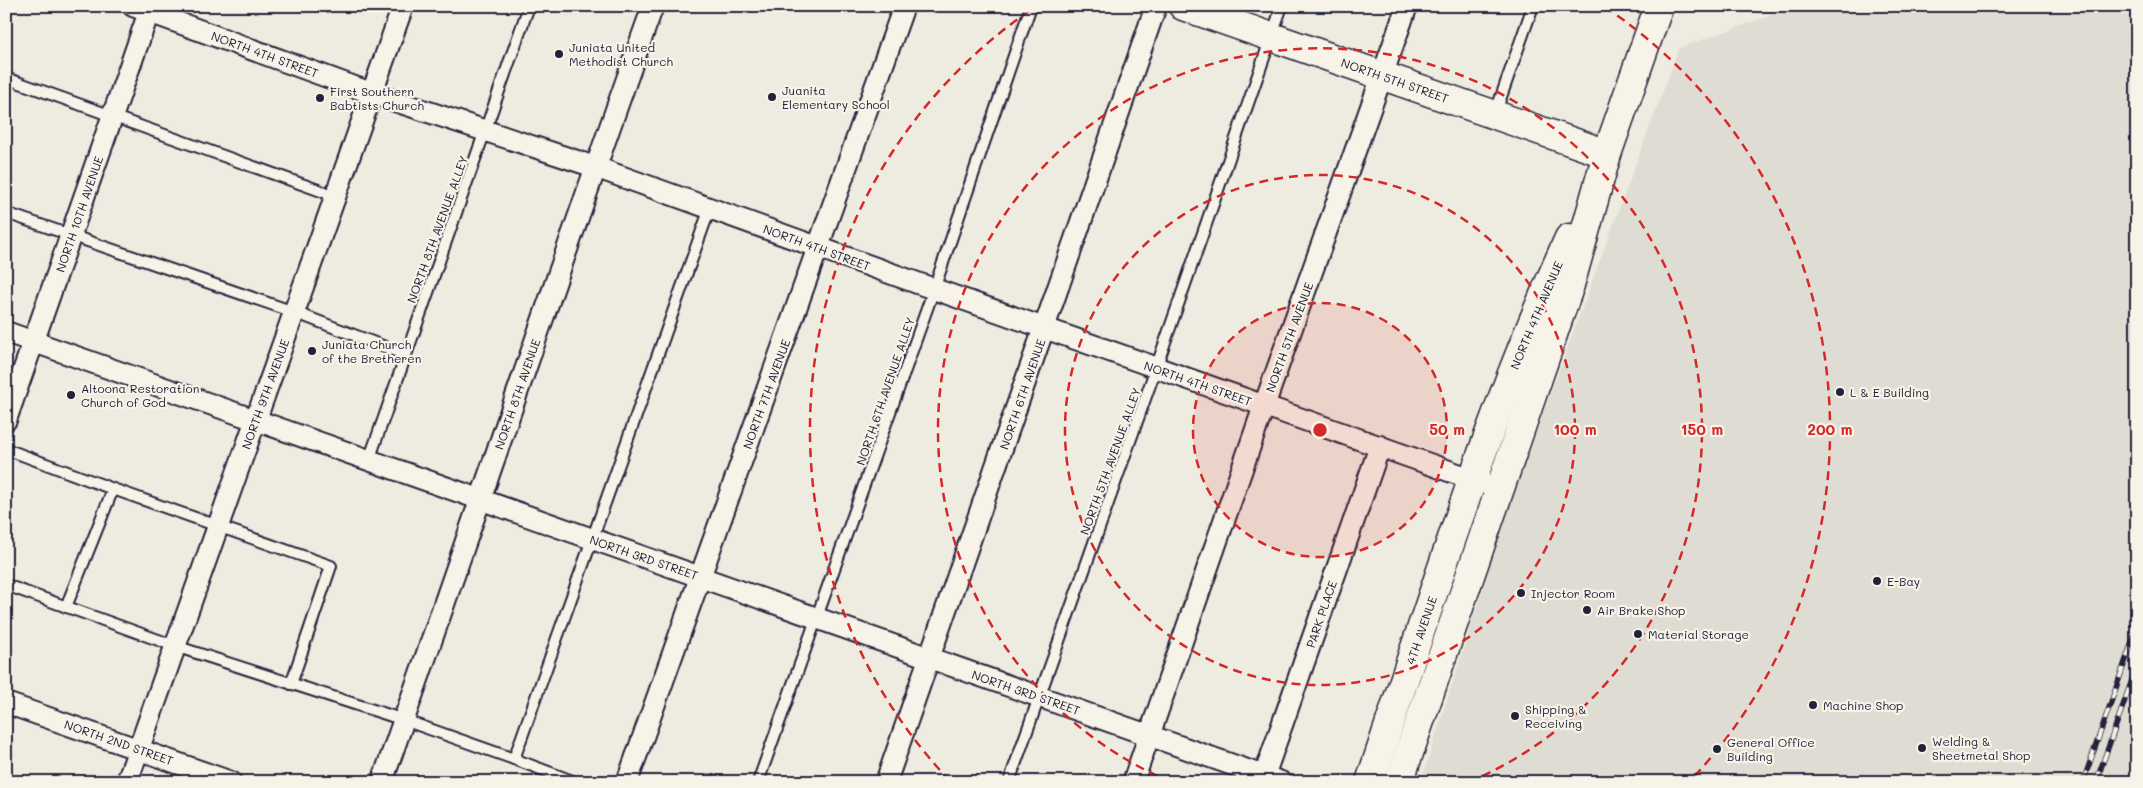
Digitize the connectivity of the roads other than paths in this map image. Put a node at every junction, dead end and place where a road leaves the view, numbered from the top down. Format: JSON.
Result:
{"nodes":[{"id":1,"x":403,"y":6,"type":"edge"},
{"id":2,"x":529,"y":6,"type":"edge"},
{"id":3,"x":653,"y":6,"type":"edge"},
{"id":4,"x":904,"y":6,"type":"edge"},
{"id":5,"x":1032,"y":6,"type":"edge"},
{"id":6,"x":1156,"y":6,"type":"edge"},
{"id":7,"x":1183,"y":6,"type":"edge"},
{"id":8,"x":1282,"y":6,"type":"edge"},
{"id":9,"x":1407,"y":6,"type":"edge"},
{"id":10,"x":1532,"y":6,"type":"edge"},
{"id":11,"x":1659,"y":6,"type":"edge"},
{"id":12,"x":145,"y":8,"type":"edge"},
{"id":13,"x":1272,"y":37,"type":"junction"},
{"id":14,"x":1382,"y":76,"type":"junction"},
{"id":15,"x":6,"y":78,"type":"edge"},
{"id":16,"x":372,"y":93,"type":"junction"},
{"id":17,"x":113,"y":115,"type":"junction"},
{"id":18,"x":1494,"y":115,"type":"junction"},
{"id":19,"x":486,"y":131,"type":"junction"},
{"id":20,"x":1607,"y":154,"type":"junction"},
{"id":21,"x":595,"y":166,"type":"junction"},
{"id":22,"x":335,"y":196,"type":"junction"},
{"id":23,"x":710,"y":208,"type":"junction"},
{"id":24,"x":6,"y":213,"type":"edge"},
{"id":25,"x":72,"y":236,"type":"junction"},
{"id":26,"x":819,"y":248,"type":"junction"},
{"id":27,"x":934,"y":289,"type":"junction"},
{"id":28,"x":294,"y":312,"type":"junction"},
{"id":29,"x":1045,"y":328,"type":"junction"},
{"id":30,"x":6,"y":332,"type":"edge"},
{"id":31,"x":35,"y":342,"type":"junction"},
{"id":32,"x":406,"y":354,"type":"junction"},
{"id":33,"x":1156,"y":368,"type":"junction"},
{"id":34,"x":1264,"y":406,"type":"junction"},
{"id":35,"x":6,"y":420,"type":"edge"},
{"id":36,"x":256,"y":420,"type":"junction"},
{"id":37,"x":1380,"y":446,"type":"junction"},
{"id":38,"x":6,"y":449,"type":"edge"},
{"id":39,"x":369,"y":460,"type":"junction"},
{"id":40,"x":1473,"y":479,"type":"junction"},
{"id":41,"x":113,"y":489,"type":"junction"},
{"id":42,"x":1500,"y":489,"type":"junction"},
{"id":43,"x":481,"y":500,"type":"junction"},
{"id":44,"x":218,"y":527,"type":"junction"},
{"id":45,"x":592,"y":539,"type":"junction"},
{"id":46,"x":700,"y":577,"type":"junction"},
{"id":47,"x":6,"y":585,"type":"edge"},
{"id":48,"x":66,"y":606,"type":"junction"},
{"id":49,"x":818,"y":619,"type":"junction"},
{"id":50,"x":175,"y":646,"type":"junction"},
{"id":51,"x":930,"y":658,"type":"junction"},
{"id":52,"x":291,"y":684,"type":"junction"},
{"id":53,"x":1040,"y":696,"type":"junction"},
{"id":54,"x":6,"y":703,"type":"edge"},
{"id":55,"x":404,"y":720,"type":"junction"},
{"id":56,"x":1150,"y":735,"type":"junction"},
{"id":57,"x":138,"y":749,"type":"junction"},
{"id":58,"x":514,"y":759,"type":"junction"},
{"id":59,"x":1269,"y":780,"type":"edge"},
{"id":60,"x":127,"y":782,"type":"edge"},
{"id":61,"x":231,"y":782,"type":"edge"},
{"id":62,"x":382,"y":782,"type":"edge"},
{"id":63,"x":575,"y":782,"type":"edge"},
{"id":64,"x":627,"y":782,"type":"edge"},
{"id":65,"x":758,"y":782,"type":"edge"},
{"id":66,"x":886,"y":782,"type":"edge"},
{"id":67,"x":1009,"y":782,"type":"edge"},
{"id":68,"x":1133,"y":782,"type":"edge"},
{"id":69,"x":1370,"y":782,"type":"edge"},
{"id":70,"x":1399,"y":782,"type":"edge"}],
"edges":[{"from":1,"to":16,"type":"street","name":"NORTH 9TH AVENUE"},
{"from":2,"to":19,"type":"lane","name":"NORTH 8TH AVENUE ALLEY"},
{"from":3,"to":21,"type":"street","name":"NORTH 8TH AVENUE"},
{"from":4,"to":26,"type":"street","name":"NORTH 7TH AVENUE"},
{"from":5,"to":27,"type":"lane","name":"NORTH 6TH AVENUE ALLEY"},
{"from":6,"to":29,"type":"street","name":"NORTH 6TH AVENUE"},
{"from":7,"to":13,"type":"main road","name":"NORTH 5TH STREET"},
{"from":8,"to":13,"type":"lane","name":"NORTH 5TH AVENUE ALLEY"},
{"from":9,"to":14,"type":"street","name":"NORTH 5TH AVENUE"},
{"from":10,"to":18,"type":"lane"},
{"from":11,"to":20,"type":"main road","name":"NORTH 4TH AVENUE"},
{"from":12,"to":16,"type":"street","name":"NORTH 4TH STREET"},
{"from":12,"to":17,"type":"street","name":"NORTH 10TH AVENUE"},
{"from":13,"to":14,"type":"main road","name":"NORTH 5TH STREET"},
{"from":13,"to":33,"type":"lane","name":"NORTH 5TH AVENUE ALLEY"},
{"from":14,"to":18,"type":"main road","name":"NORTH 5TH STREET"},
{"from":14,"to":34,"type":"street","name":"NORTH 5TH AVENUE"},
{"from":15,"to":17,"type":"lane"},
{"from":16,"to":19,"type":"street","name":"NORTH 4TH STREET"},
{"from":16,"to":22,"type":"street","name":"NORTH 9TH AVENUE"},
{"from":17,"to":22,"type":"lane"},
{"from":17,"to":25,"type":"street","name":"NORTH 10TH AVENUE"},
{"from":18,"to":20,"type":"main road","name":"NORTH 5TH STREET"},
{"from":19,"to":21,"type":"street","name":"NORTH 4TH STREET"},
{"from":19,"to":32,"type":"lane","name":"NORTH 8TH AVENUE ALLEY"},
{"from":20,"to":40,"type":"main road","name":"NORTH 4TH AVENUE"},
{"from":20,"to":42,"type":"main road","name":"NORTH 4TH AVENUE"},
{"from":21,"to":23,"type":"street","name":"NORTH 4TH STREET"},
{"from":21,"to":43,"type":"street","name":"NORTH 8TH AVENUE"},
{"from":22,"to":28,"type":"street","name":"NORTH 9TH AVENUE"},
{"from":23,"to":26,"type":"street","name":"NORTH 4TH STREET"},
{"from":23,"to":45,"type":"lane"},
{"from":24,"to":25,"type":"lane"},
{"from":25,"to":28,"type":"lane"},
{"from":25,"to":31,"type":"street","name":"NORTH 10TH AVENUE"},
{"from":26,"to":27,"type":"street","name":"NORTH 4TH STREET"},
{"from":26,"to":46,"type":"street","name":"NORTH 7TH AVENUE"},
{"from":27,"to":29,"type":"street","name":"NORTH 4TH STREET"},
{"from":27,"to":49,"type":"lane","name":"NORTH 6TH AVENUE ALLEY"},
{"from":28,"to":32,"type":"lane"},
{"from":28,"to":36,"type":"street","name":"NORTH 9TH AVENUE"},
{"from":29,"to":33,"type":"street","name":"NORTH 4TH STREET"},
{"from":29,"to":51,"type":"street","name":"NORTH 6TH AVENUE"},
{"from":30,"to":31,"type":"street","name":"NORTH 3RD STREET"},
{"from":31,"to":35,"type":"street","name":"NORTH 10TH AVENUE"},
{"from":31,"to":36,"type":"street","name":"NORTH 3RD STREET"},
{"from":32,"to":39,"type":"lane","name":"NORTH 8TH AVENUE ALLEY"},
{"from":33,"to":34,"type":"street","name":"NORTH 4TH STREET"},
{"from":33,"to":53,"type":"lane","name":"NORTH 5TH AVENUE ALLEY"},
{"from":34,"to":37,"type":"street","name":"NORTH 4TH STREET"},
{"from":34,"to":56,"type":"street","name":"NORTH 5TH AVENUE"},
{"from":36,"to":39,"type":"street","name":"NORTH 3RD STREET"},
{"from":36,"to":44,"type":"street","name":"NORTH 9TH AVENUE"},
{"from":37,"to":40,"type":"street","name":"NORTH 4TH STREET"},
{"from":37,"to":59,"type":"street","name":"PARK PLACE"},
{"from":38,"to":41,"type":"lane"},
{"from":39,"to":43,"type":"street","name":"NORTH 3RD STREET"},
{"from":40,"to":42,"type":"street","name":"NORTH 4TH STREET"},
{"from":40,"to":69,"type":"main road","name":"4TH AVENUE"},
{"from":41,"to":44,"type":"lane"},
{"from":41,"to":48,"type":"lane"},
{"from":42,"to":70,"type":"main road"},
{"from":43,"to":45,"type":"street","name":"NORTH 3RD STREET"},
{"from":43,"to":55,"type":"street","name":"NORTH 8TH AVENUE"},
{"from":44,"to":50,"type":"street","name":"NORTH 9TH AVENUE"},
{"from":44,"to":52,"type":"lane"},
{"from":45,"to":46,"type":"street","name":"NORTH 3RD STREET"},
{"from":45,"to":58,"type":"lane"},
{"from":46,"to":49,"type":"street","name":"NORTH 3RD STREET"},
{"from":46,"to":64,"type":"street","name":"NORTH 7TH AVENUE"},
{"from":47,"to":48,"type":"lane"},
{"from":48,"to":50,"type":"lane"},
{"from":49,"to":51,"type":"street","name":"NORTH 3RD STREET"},
{"from":49,"to":65,"type":"lane","name":"NORTH 6TH AVENUE ALLEY"},
{"from":50,"to":52,"type":"lane"},
{"from":50,"to":57,"type":"street","name":"NORTH 9TH AVENUE"},
{"from":51,"to":53,"type":"street","name":"NORTH 3RD STREET"},
{"from":51,"to":66,"type":"street","name":"NORTH 6TH AVENUE"},
{"from":52,"to":55,"type":"lane"},
{"from":53,"to":56,"type":"street","name":"NORTH 3RD STREET"},
{"from":53,"to":67,"type":"lane","name":"NORTH 5TH AVENUE ALLEY"},
{"from":54,"to":57,"type":"street","name":"NORTH 2ND STREET"},
{"from":55,"to":58,"type":"lane"},
{"from":55,"to":62,"type":"street","name":"NORTH 8TH AVENUE"},
{"from":56,"to":59,"type":"street","name":"NORTH 3RD STREET"},
{"from":56,"to":68,"type":"street","name":"NORTH 5TH AVENUE"},
{"from":57,"to":60,"type":"street","name":"NORTH 9TH AVENUE"},
{"from":57,"to":61,"type":"street","name":"NORTH 2ND STREET"},
{"from":58,"to":63,"type":"lane"}]}
